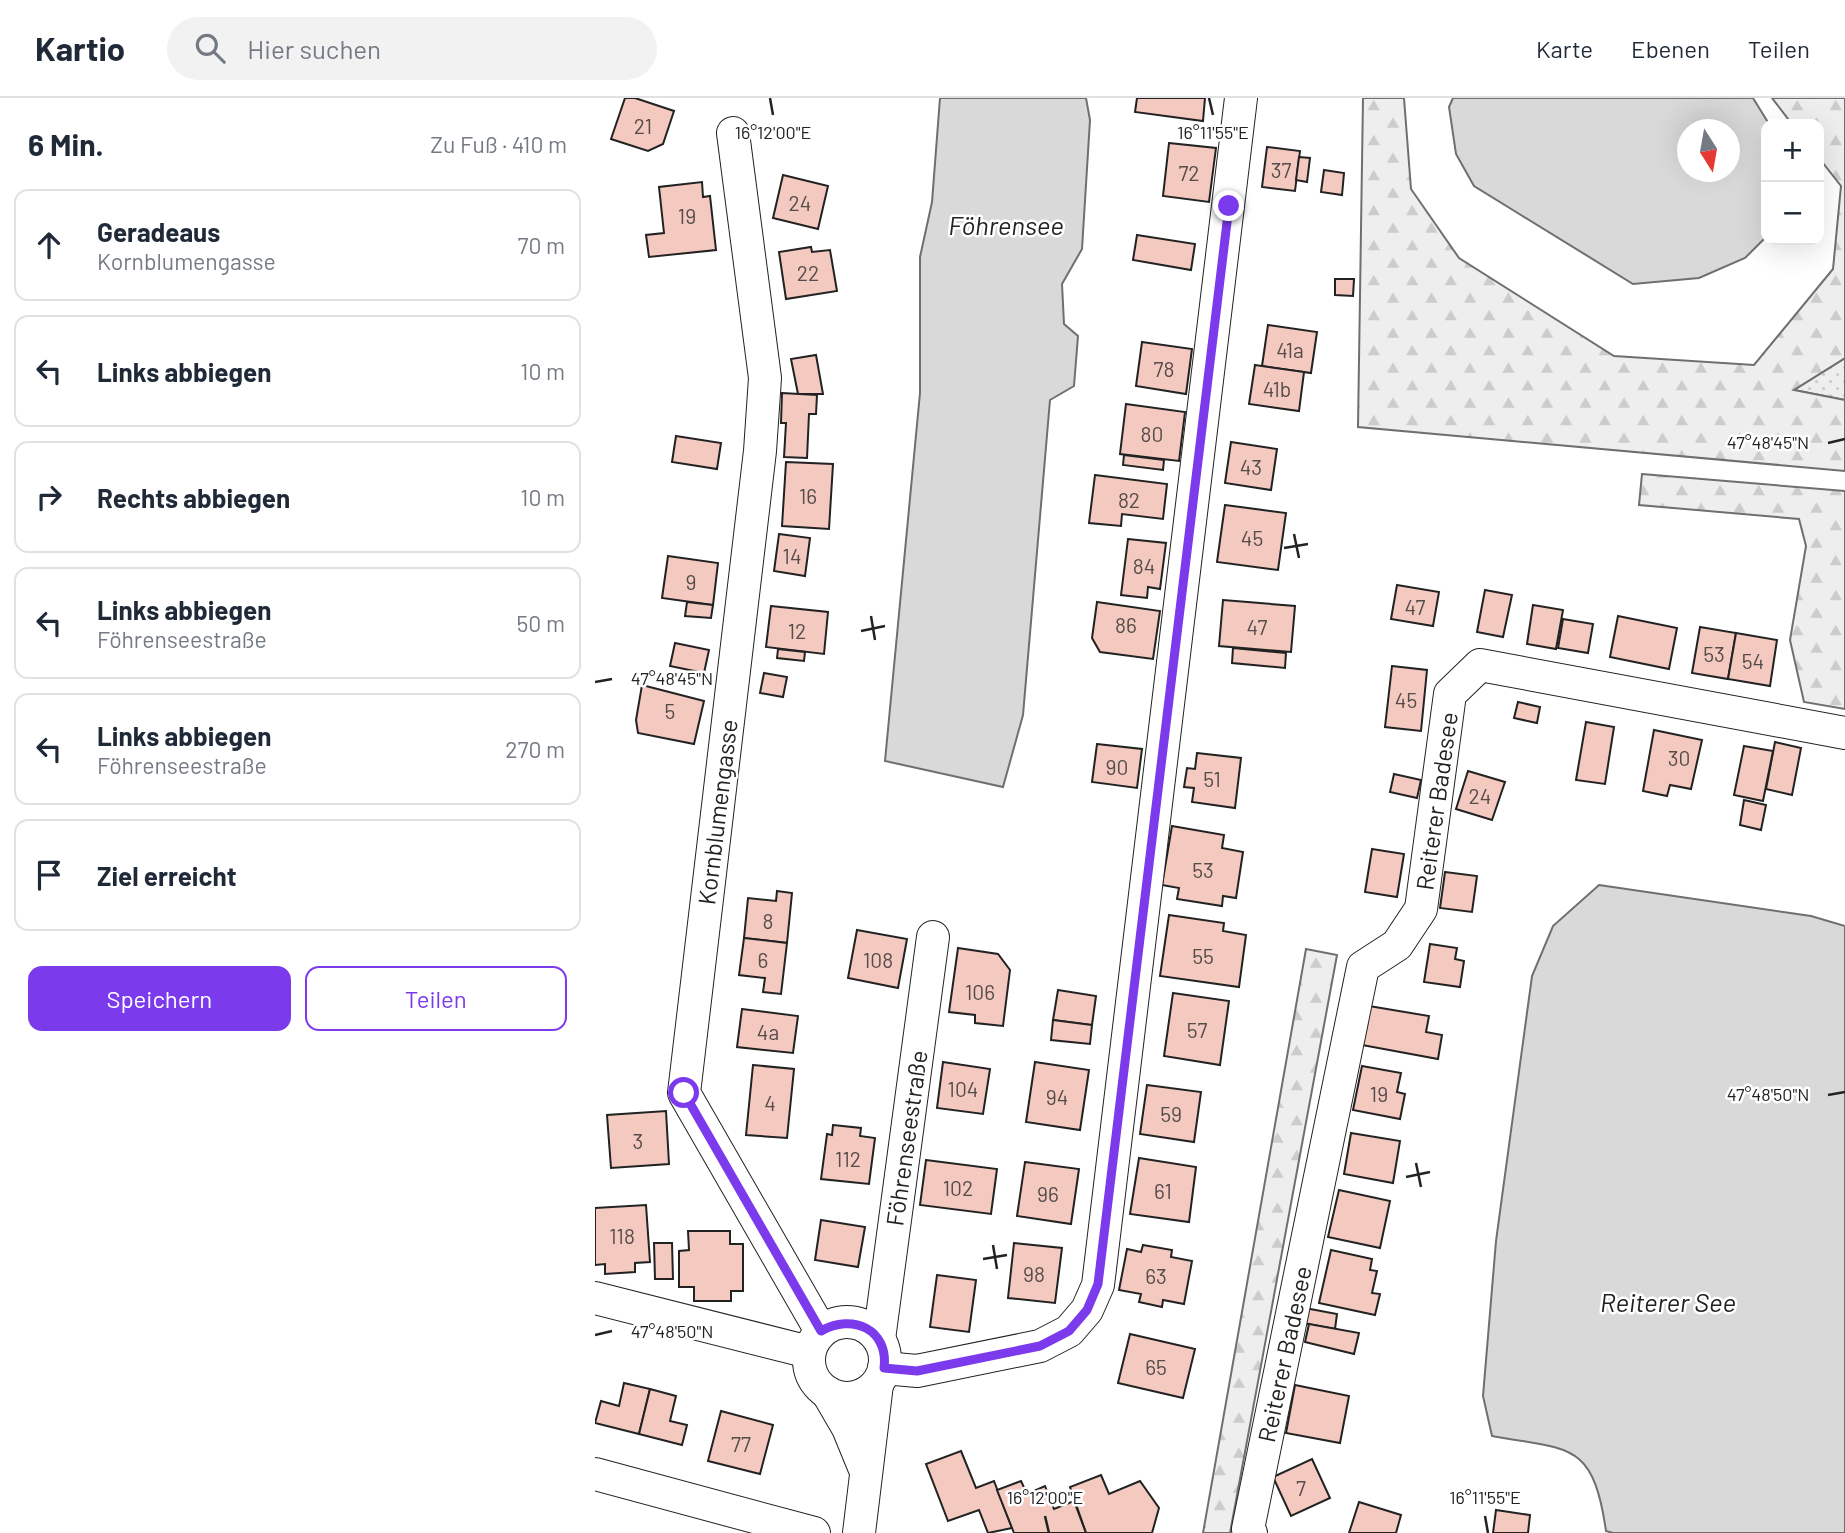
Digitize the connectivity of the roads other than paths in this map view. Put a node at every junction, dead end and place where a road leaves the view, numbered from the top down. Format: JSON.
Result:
{"nodes":[{"id":1,"x":1241,"y":98,"type":"edge"},
{"id":2,"x":733,"y":133,"type":"dead end"},
{"id":3,"x":1845,"y":733,"type":"edge"},
{"id":4,"x":933,"y":937,"type":"dead end"},
{"id":5,"x":595,"y":1298,"type":"edge"},
{"id":6,"x":815,"y":1342,"type":"junction"},
{"id":7,"x":880,"y":1364,"type":"junction"},
{"id":8,"x":827,"y":1392,"type":"junction"},
{"id":9,"x":865,"y":1468,"type":"junction"},
{"id":10,"x":595,"y":1474,"type":"edge"},
{"id":11,"x":814,"y":1533,"type":"edge"},
{"id":12,"x":859,"y":1533,"type":"edge"},
{"id":13,"x":1251,"y":1533,"type":"edge"}],
"edges":[{"from":1,"to":7,"type":"street"},
{"from":2,"to":6,"type":"street","name":"Kornblumengasse"},
{"from":3,"to":13,"type":"street","name":"Reiterer Badesee"},
{"from":4,"to":7,"type":"street","name":"Föhrenseestraße"},
{"from":5,"to":6,"type":"street"},
{"from":6,"to":7,"type":"street"},
{"from":6,"to":8,"type":"street"},
{"from":7,"to":8,"type":"street"},
{"from":7,"to":9,"type":"street","name":"Föhrenseestraße"},
{"from":8,"to":9,"type":"street"},
{"from":9,"to":12,"type":"street","name":"Föhrenseestraße"},
{"from":10,"to":11,"type":"street"}]}
